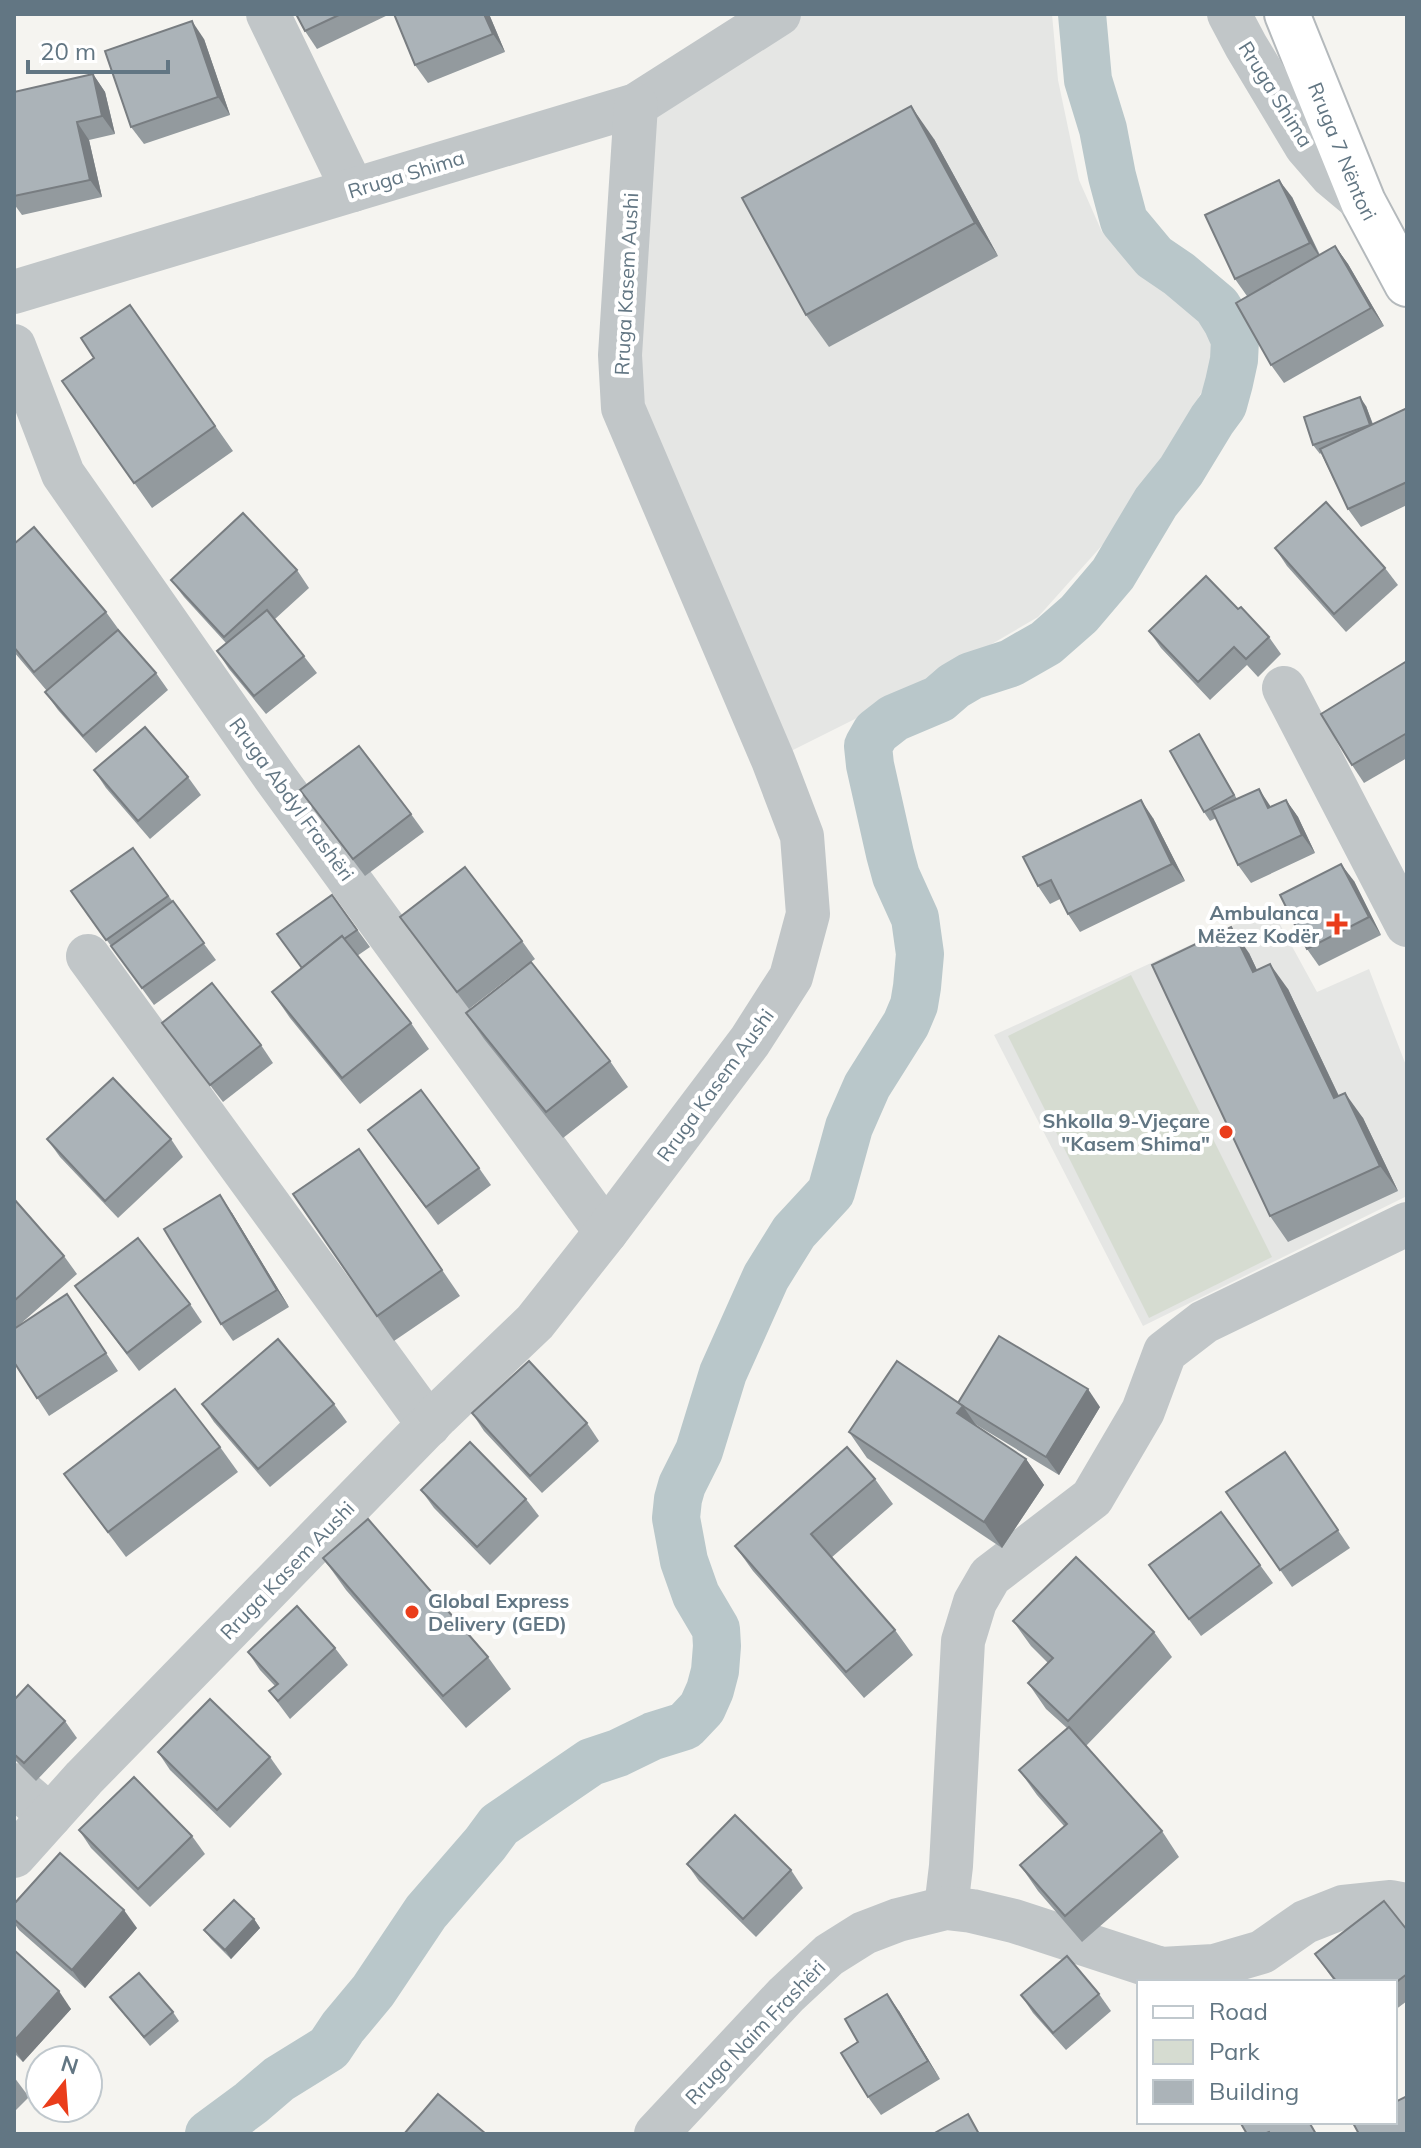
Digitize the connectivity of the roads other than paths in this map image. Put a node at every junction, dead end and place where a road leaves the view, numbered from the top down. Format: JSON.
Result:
{"nodes":[{"id":1,"x":268,"y":14,"type":"edge"},
{"id":2,"x":779,"y":14,"type":"edge"},
{"id":3,"x":1229,"y":14,"type":"edge"},
{"id":4,"x":1287,"y":14,"type":"edge"},
{"id":5,"x":636,"y":105,"type":"junction"},
{"id":6,"x":353,"y":190,"type":"junction"},
{"id":7,"x":1363,"y":202,"type":"junction"},
{"id":8,"x":1407,"y":284,"type":"edge"},
{"id":9,"x":14,"y":292,"type":"edge"},
{"id":10,"x":14,"y":346,"type":"edge"},
{"id":11,"x":1284,"y":688,"type":"dead end"},
{"id":12,"x":1406,"y":919,"type":"edge"},
{"id":13,"x":88,"y":956,"type":"dead end"},
{"id":14,"x":1407,"y":1224,"type":"edge"},
{"id":15,"x":606,"y":1232,"type":"junction"},
{"id":16,"x":429,"y":1425,"type":"junction"},
{"id":17,"x":14,"y":1785,"type":"edge"},
{"id":18,"x":50,"y":1816,"type":"junction"},
{"id":19,"x":14,"y":1856,"type":"edge"},
{"id":20,"x":1407,"y":1905,"type":"edge"},
{"id":21,"x":946,"y":1908,"type":"junction"},
{"id":22,"x":656,"y":2134,"type":"edge"}],
"edges":[{"from":1,"to":6,"type":"street"},
{"from":2,"to":5,"type":"street","name":"Rruga Shima"},
{"from":3,"to":7,"type":"street","name":"Rruga Shima"},
{"from":4,"to":7,"type":"main road","name":"Rruga 7 Nëntori"},
{"from":5,"to":6,"type":"street","name":"Rruga Shima"},
{"from":5,"to":15,"type":"street","name":"Rruga Kasem Aushi"},
{"from":6,"to":9,"type":"street","name":"Rruga Shima"},
{"from":7,"to":8,"type":"main road","name":"Rruga 7 Nëntori"},
{"from":10,"to":15,"type":"street","name":"Rruga Abdyl Frashëri"},
{"from":11,"to":12,"type":"street"},
{"from":13,"to":16,"type":"street"},
{"from":14,"to":21,"type":"street"},
{"from":15,"to":16,"type":"street","name":"Rruga Kasem Aushi"},
{"from":16,"to":18,"type":"street","name":"Rruga Kasem Aushi"},
{"from":17,"to":18,"type":"street"},
{"from":18,"to":19,"type":"street","name":"Rruga Kasem Aushi"},
{"from":20,"to":21,"type":"street","name":"Rruga Naim Frashëri"},
{"from":21,"to":22,"type":"street","name":"Rruga Naim Frashëri"}]}
